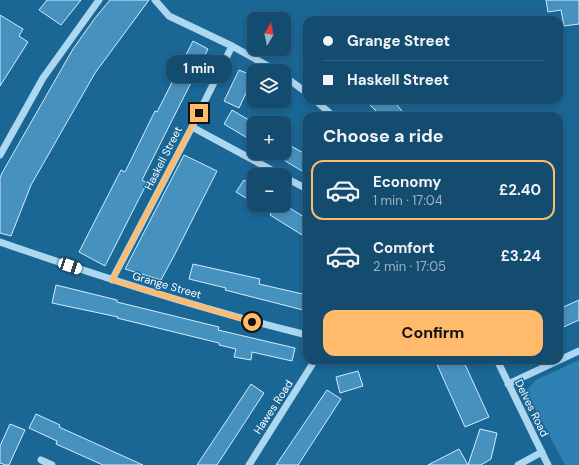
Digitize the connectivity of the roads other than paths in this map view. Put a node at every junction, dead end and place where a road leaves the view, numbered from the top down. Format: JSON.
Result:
{"nodes":[{"id":1,"x":99,"y":0,"type":"edge"},
{"id":2,"x":155,"y":0,"type":"edge"},
{"id":3,"x":232,"y":46,"type":"junction"},
{"id":4,"x":264,"y":64,"type":"edge"},
{"id":5,"x":291,"y":81,"type":"edge"},
{"id":6,"x":303,"y":90,"type":"edge"},
{"id":7,"x":320,"y":104,"type":"edge"},
{"id":8,"x":328,"y":112,"type":"edge"},
{"id":9,"x":192,"y":127,"type":"junction"},
{"id":10,"x":0,"y":156,"type":"edge"},
{"id":11,"x":268,"y":168,"type":"edge"},
{"id":12,"x":291,"y":181,"type":"edge"},
{"id":13,"x":303,"y":187,"type":"edge"},
{"id":14,"x":0,"y":242,"type":"edge"},
{"id":15,"x":112,"y":280,"type":"junction"},
{"id":16,"x":303,"y":334,"type":"edge"},
{"id":17,"x":579,"y":351,"type":"edge"},
{"id":18,"x":563,"y":358,"type":"edge"},
{"id":19,"x":313,"y":364,"type":"edge"},
{"id":20,"x":499,"y":364,"type":"edge"},
{"id":21,"x":551,"y":364,"type":"edge"},
{"id":22,"x":508,"y":384,"type":"junction"},
{"id":23,"x":542,"y":452,"type":"junction"},
{"id":24,"x":41,"y":460,"type":"dead end"},
{"id":25,"x":52,"y":465,"type":"edge"},
{"id":26,"x":249,"y":465,"type":"edge"},
{"id":27,"x":518,"y":465,"type":"edge"},
{"id":28,"x":548,"y":465,"type":"edge"}],
"edges":[{"from":1,"to":10,"type":"street"},
{"from":2,"to":3,"type":"street"},
{"from":3,"to":4,"type":"street"},
{"from":3,"to":9,"type":"street","name":"Haskell Street"},
{"from":5,"to":6,"type":"street"},
{"from":7,"to":8,"type":"street"},
{"from":9,"to":11,"type":"street"},
{"from":9,"to":15,"type":"street","name":"Haskell Street"},
{"from":12,"to":13,"type":"street"},
{"from":14,"to":15,"type":"street","name":"Grange Street"},
{"from":15,"to":16,"type":"street","name":"Grange Street"},
{"from":17,"to":18,"type":"street"},
{"from":19,"to":26,"type":"street","name":"Hawes Road"},
{"from":20,"to":22,"type":"street","name":"Delves Road"},
{"from":21,"to":22,"type":"street"},
{"from":22,"to":23,"type":"street","name":"Delves Road"},
{"from":23,"to":27,"type":"street"},
{"from":23,"to":28,"type":"street","name":"Delves Road"},
{"from":24,"to":25,"type":"street"}]}
